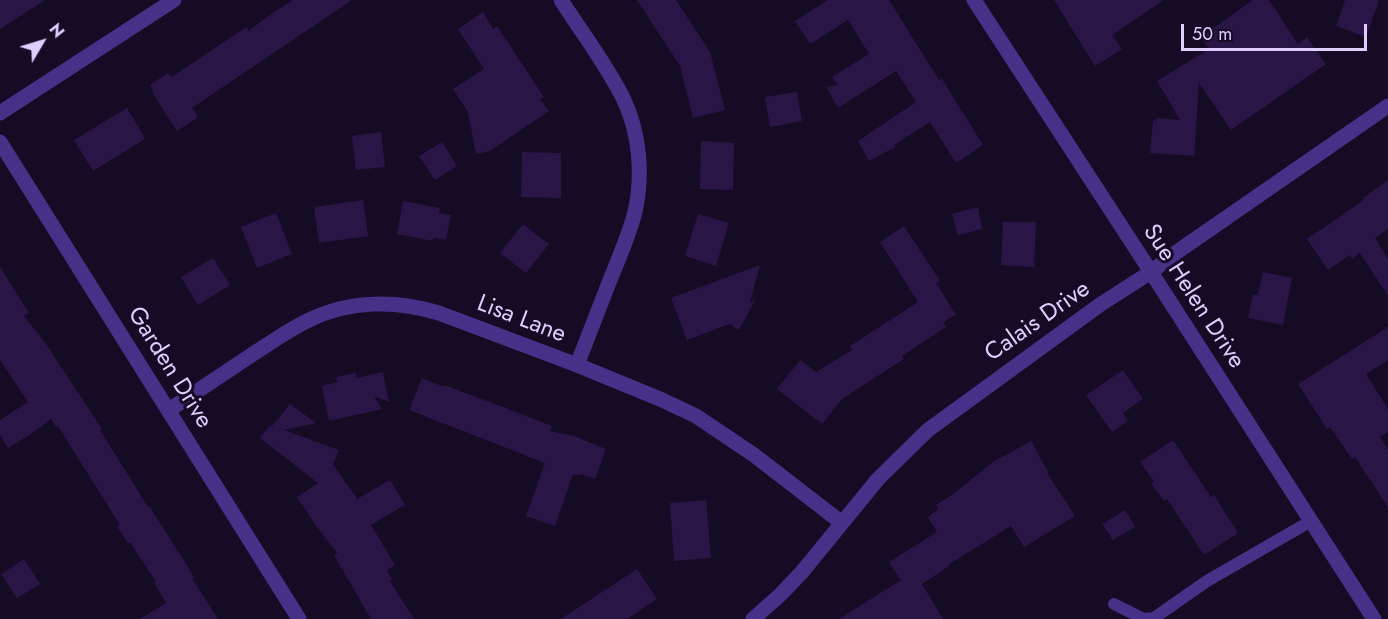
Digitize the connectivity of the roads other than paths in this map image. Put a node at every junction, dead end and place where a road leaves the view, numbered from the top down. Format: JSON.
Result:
{"nodes":[{"id":1,"x":174,"y":0,"type":"edge"},
{"id":2,"x":561,"y":0,"type":"edge"},
{"id":3,"x":974,"y":0,"type":"edge"},
{"id":4,"x":1388,"y":106,"type":"edge"},
{"id":5,"x":0,"y":113,"type":"edge"},
{"id":6,"x":0,"y":142,"type":"edge"},
{"id":7,"x":1151,"y":272,"type":"junction"},
{"id":8,"x":577,"y":365,"type":"junction"},
{"id":9,"x":168,"y":410,"type":"junction"},
{"id":10,"x":1311,"y":521,"type":"junction"},
{"id":11,"x":842,"y":523,"type":"junction"},
{"id":12,"x":1114,"y":604,"type":"dead end"},
{"id":13,"x":299,"y":619,"type":"edge"},
{"id":14,"x":753,"y":619,"type":"edge"},
{"id":15,"x":1374,"y":619,"type":"edge"}],
"edges":[{"from":1,"to":5,"type":"street"},
{"from":2,"to":8,"type":"street"},
{"from":3,"to":7,"type":"street","name":"Sue Helen Drive"},
{"from":4,"to":7,"type":"street","name":"Calais Drive"},
{"from":6,"to":9,"type":"street","name":"Garden Drive"},
{"from":7,"to":10,"type":"street","name":"Sue Helen Drive"},
{"from":7,"to":11,"type":"street","name":"Calais Drive"},
{"from":8,"to":9,"type":"street","name":"Lisa Lane"},
{"from":8,"to":11,"type":"street","name":"Lisa Lane"},
{"from":9,"to":13,"type":"street","name":"Garden Drive"},
{"from":10,"to":12,"type":"lane"},
{"from":10,"to":15,"type":"street","name":"Sue Helen Drive"},
{"from":11,"to":14,"type":"street","name":"Calais Drive"}]}
